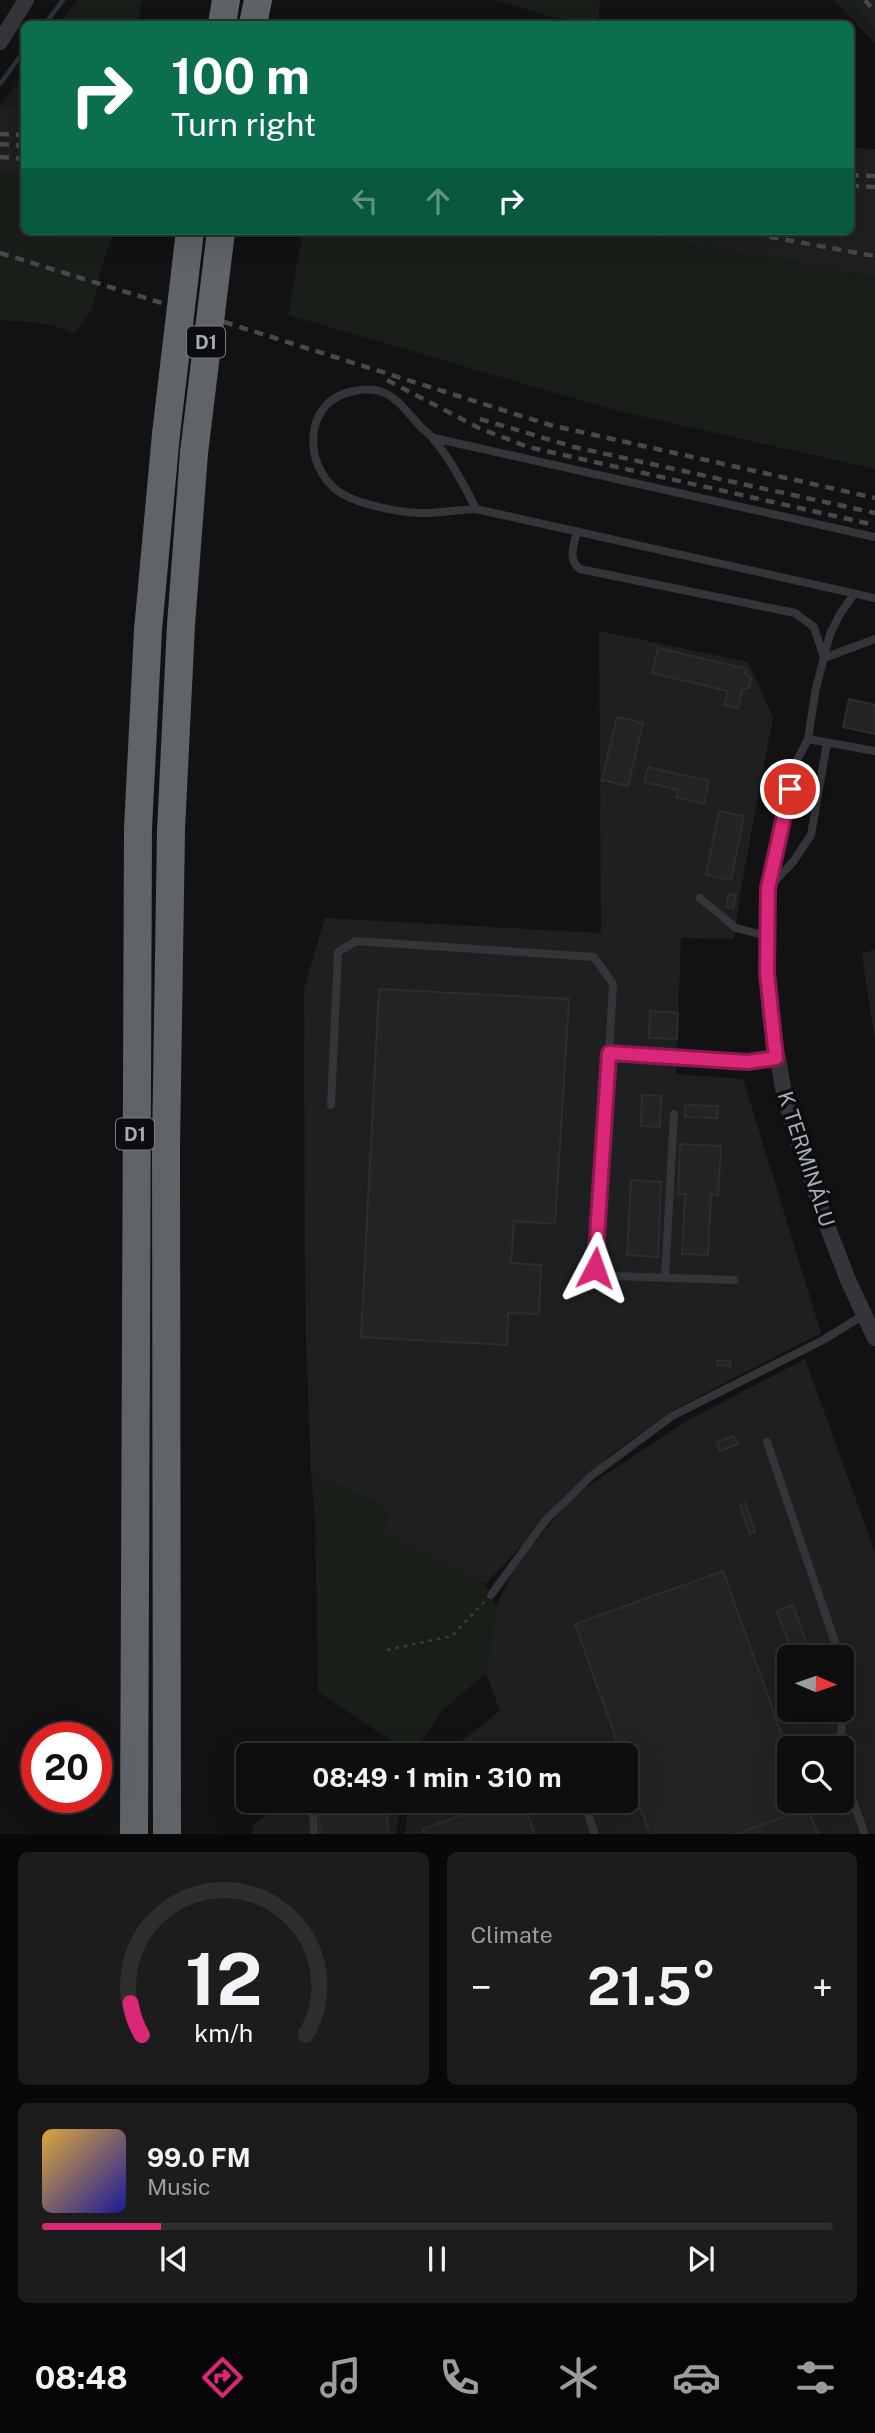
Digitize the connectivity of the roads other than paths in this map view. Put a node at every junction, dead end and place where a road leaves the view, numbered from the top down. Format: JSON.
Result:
{"nodes":[{"id":1,"x":26,"y":0,"type":"edge"},
{"id":2,"x":226,"y":0,"type":"edge"},
{"id":3,"x":258,"y":0,"type":"edge"},
{"id":4,"x":222,"y":21,"type":"edge"},
{"id":5,"x":254,"y":21,"type":"edge"},
{"id":6,"x":0,"y":42,"type":"edge"},
{"id":7,"x":190,"y":235,"type":"edge"},
{"id":8,"x":221,"y":235,"type":"edge"},
{"id":9,"x":433,"y":438,"type":"junction"},
{"id":10,"x":476,"y":509,"type":"junction"},
{"id":11,"x":577,"y":531,"type":"junction"},
{"id":12,"x":875,"y":537,"type":"edge"},
{"id":13,"x":854,"y":594,"type":"junction"},
{"id":14,"x":875,"y":598,"type":"edge"},
{"id":15,"x":875,"y":639,"type":"edge"},
{"id":16,"x":824,"y":658,"type":"junction"},
{"id":17,"x":808,"y":739,"type":"junction"},
{"id":18,"x":827,"y":743,"type":"junction"},
{"id":19,"x":875,"y":751,"type":"edge"},
{"id":20,"x":768,"y":888,"type":"junction"},
{"id":21,"x":700,"y":898,"type":"dead end"},
{"id":22,"x":767,"y":936,"type":"junction"},
{"id":23,"x":609,"y":1053,"type":"junction"},
{"id":24,"x":776,"y":1058,"type":"junction"},
{"id":25,"x":331,"y":1105,"type":"dead end"},
{"id":26,"x":674,"y":1114,"type":"dead end"},
{"id":27,"x":666,"y":1278,"type":"junction"},
{"id":28,"x":734,"y":1280,"type":"dead end"},
{"id":29,"x":870,"y":1312,"type":"edge"},
{"id":30,"x":875,"y":1338,"type":"edge"},
{"id":31,"x":767,"y":1442,"type":"dead end"},
{"id":32,"x":491,"y":1595,"type":"road end"},
{"id":33,"x":836,"y":1645,"type":"edge"},
{"id":34,"x":854,"y":1804,"type":"edge"},
{"id":35,"x":313,"y":1813,"type":"edge"},
{"id":36,"x":588,"y":1813,"type":"edge"},
{"id":37,"x":134,"y":1834,"type":"edge"},
{"id":38,"x":167,"y":1834,"type":"edge"},
{"id":39,"x":314,"y":1834,"type":"edge"},
{"id":40,"x":595,"y":1834,"type":"edge"},
{"id":41,"x":865,"y":1834,"type":"edge"}],
"edges":[{"from":1,"to":6,"type":"street"},
{"from":2,"to":4,"type":"highway"},
{"from":3,"to":5,"type":"highway"},
{"from":7,"to":37,"type":"highway","number":"D1","bridge":true},
{"from":8,"to":38,"type":"highway","number":"D1","bridge":true},
{"from":9,"to":10,"type":"lane"},
{"from":9,"to":10,"type":"lane"},
{"from":9,"to":12,"type":"lane"},
{"from":10,"to":11,"type":"lane"},
{"from":11,"to":13,"type":"lane"},
{"from":11,"to":16,"type":"lane"},
{"from":13,"to":14,"type":"lane"},
{"from":13,"to":16,"type":"lane"},
{"from":15,"to":16,"type":"lane"},
{"from":16,"to":17,"type":"lane"},
{"from":17,"to":18,"type":"lane"},
{"from":17,"to":20,"type":"lane"},
{"from":18,"to":19,"type":"lane"},
{"from":18,"to":20,"type":"lane"},
{"from":20,"to":22,"type":"street","name":"K TERMINÁLU"},
{"from":21,"to":22,"type":"lane"},
{"from":22,"to":24,"type":"street","name":"K TERMINÁLU"},
{"from":23,"to":24,"type":"lane"},
{"from":23,"to":25,"type":"lane"},
{"from":23,"to":27,"type":"lane"},
{"from":24,"to":29,"type":"street","name":"K TERMINÁLU"},
{"from":26,"to":27,"type":"lane"},
{"from":27,"to":28,"type":"lane"},
{"from":29,"to":30,"type":"street","name":"K TERMINÁLU"},
{"from":29,"to":32,"type":"lane"},
{"from":31,"to":33,"type":"lane"},
{"from":34,"to":41,"type":"lane"},
{"from":35,"to":39,"type":"lane"},
{"from":36,"to":40,"type":"lane"}]}
